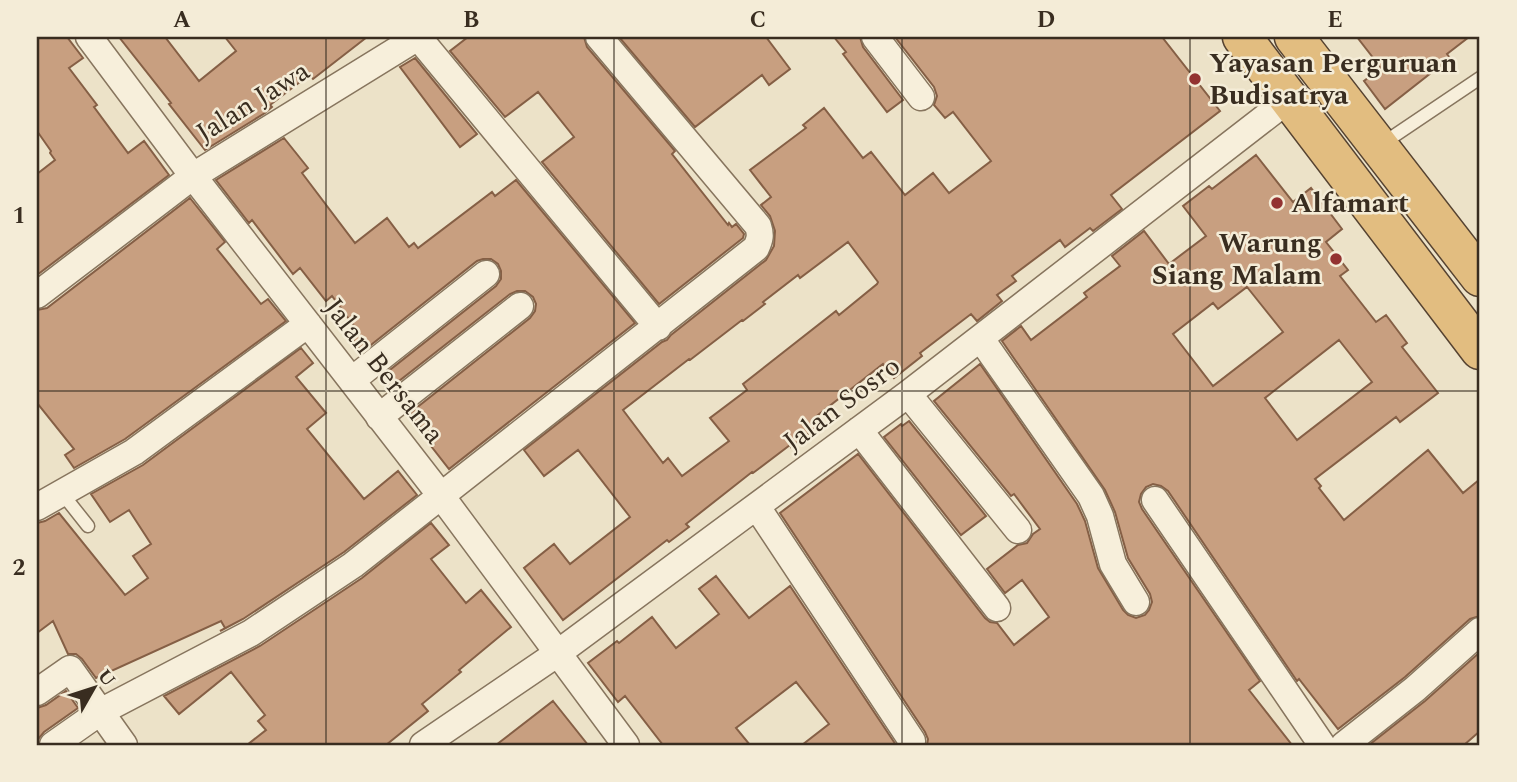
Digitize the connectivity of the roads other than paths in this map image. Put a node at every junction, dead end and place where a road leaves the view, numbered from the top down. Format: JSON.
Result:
{"nodes":[{"id":1,"x":89,"y":37,"type":"edge"},
{"id":2,"x":418,"y":37,"type":"edge"},
{"id":3,"x":599,"y":37,"type":"edge"},
{"id":4,"x":875,"y":37,"type":"edge"},
{"id":5,"x":1242,"y":37,"type":"edge"},
{"id":6,"x":1299,"y":38,"type":"edge"},
{"id":7,"x":1480,"y":78,"type":"edge"},
{"id":8,"x":921,"y":97,"type":"dead end"},
{"id":9,"x":1289,"y":99,"type":"junction"},
{"id":10,"x":1379,"y":146,"type":"junction"},
{"id":11,"x":193,"y":176,"type":"junction"},
{"id":12,"x":1472,"y":266,"type":"edge"},
{"id":13,"x":486,"y":274,"type":"dead end"},
{"id":14,"x":1430,"y":285,"type":"junction"},
{"id":15,"x":37,"y":295,"type":"edge"},
{"id":16,"x":520,"y":306,"type":"dead end"},
{"id":17,"x":308,"y":324,"type":"junction"},
{"id":18,"x":658,"y":327,"type":"junction"},
{"id":19,"x":981,"y":339,"type":"junction"},
{"id":20,"x":1480,"y":350,"type":"edge"},
{"id":21,"x":352,"y":380,"type":"junction"},
{"id":22,"x":908,"y":394,"type":"junction"},
{"id":23,"x":379,"y":417,"type":"junction"},
{"id":24,"x":859,"y":430,"type":"junction"},
{"id":25,"x":61,"y":492,"type":"junction"},
{"id":26,"x":442,"y":497,"type":"junction"},
{"id":27,"x":1155,"y":500,"type":"dead end"},
{"id":28,"x":37,"y":507,"type":"edge"},
{"id":29,"x":757,"y":507,"type":"junction"},
{"id":30,"x":88,"y":526,"type":"dead end"},
{"id":31,"x":1018,"y":530,"type":"dead end"},
{"id":32,"x":1136,"y":602,"type":"dead end"},
{"id":33,"x":997,"y":608,"type":"dead end"},
{"id":34,"x":1480,"y":631,"type":"edge"},
{"id":35,"x":558,"y":653,"type":"junction"},
{"id":36,"x":37,"y":692,"type":"edge"},
{"id":37,"x":100,"y":712,"type":"junction"},
{"id":38,"x":912,"y":741,"type":"dead end"},
{"id":39,"x":52,"y":745,"type":"edge"},
{"id":40,"x":124,"y":745,"type":"edge"},
{"id":41,"x":423,"y":745,"type":"edge"},
{"id":42,"x":626,"y":745,"type":"edge"},
{"id":43,"x":1322,"y":745,"type":"edge"},
{"id":44,"x":1344,"y":745,"type":"edge"}],
"edges":[{"from":1,"to":11,"type":"street","name":"Jalan Bersama"},
{"from":2,"to":11,"type":"street","name":"Jalan Jawa"},
{"from":2,"to":18,"type":"street"},
{"from":3,"to":18,"type":"street"},
{"from":4,"to":8,"type":"street"},
{"from":5,"to":9,"type":"highway"},
{"from":6,"to":10,"type":"highway"},
{"from":7,"to":10,"type":"lane"},
{"from":9,"to":14,"type":"highway"},
{"from":9,"to":19,"type":"street","name":"Jalan Sosro"},
{"from":10,"to":12,"type":"highway"},
{"from":11,"to":15,"type":"street","name":"Jalan Jawa"},
{"from":11,"to":17,"type":"street","name":"Jalan Bersama"},
{"from":12,"to":14,"type":"highway"},
{"from":13,"to":21,"type":"street"},
{"from":14,"to":20,"type":"highway"},
{"from":16,"to":23,"type":"street"},
{"from":17,"to":21,"type":"street","name":"Jalan Bersama"},
{"from":17,"to":25,"type":"street"},
{"from":18,"to":26,"type":"street"},
{"from":19,"to":22,"type":"street","name":"Jalan Sosro"},
{"from":19,"to":32,"type":"street"},
{"from":21,"to":23,"type":"street","name":"Jalan Bersama"},
{"from":22,"to":24,"type":"street","name":"Jalan Sosro"},
{"from":22,"to":31,"type":"street"},
{"from":23,"to":26,"type":"street","name":"Jalan Bersama"},
{"from":24,"to":29,"type":"street","name":"Jalan Sosro"},
{"from":24,"to":33,"type":"street"},
{"from":25,"to":28,"type":"street"},
{"from":25,"to":30,"type":"lane"},
{"from":26,"to":35,"type":"street","name":"Jalan Bersama"},
{"from":26,"to":37,"type":"street"},
{"from":27,"to":43,"type":"street"},
{"from":29,"to":35,"type":"street","name":"Jalan Sosro"},
{"from":29,"to":38,"type":"street"},
{"from":34,"to":44,"type":"street"},
{"from":35,"to":41,"type":"street","name":"Jalan Sosro"},
{"from":35,"to":42,"type":"street","name":"Jalan Bersama"},
{"from":36,"to":37,"type":"street"},
{"from":37,"to":39,"type":"street"},
{"from":37,"to":40,"type":"street"}]}
